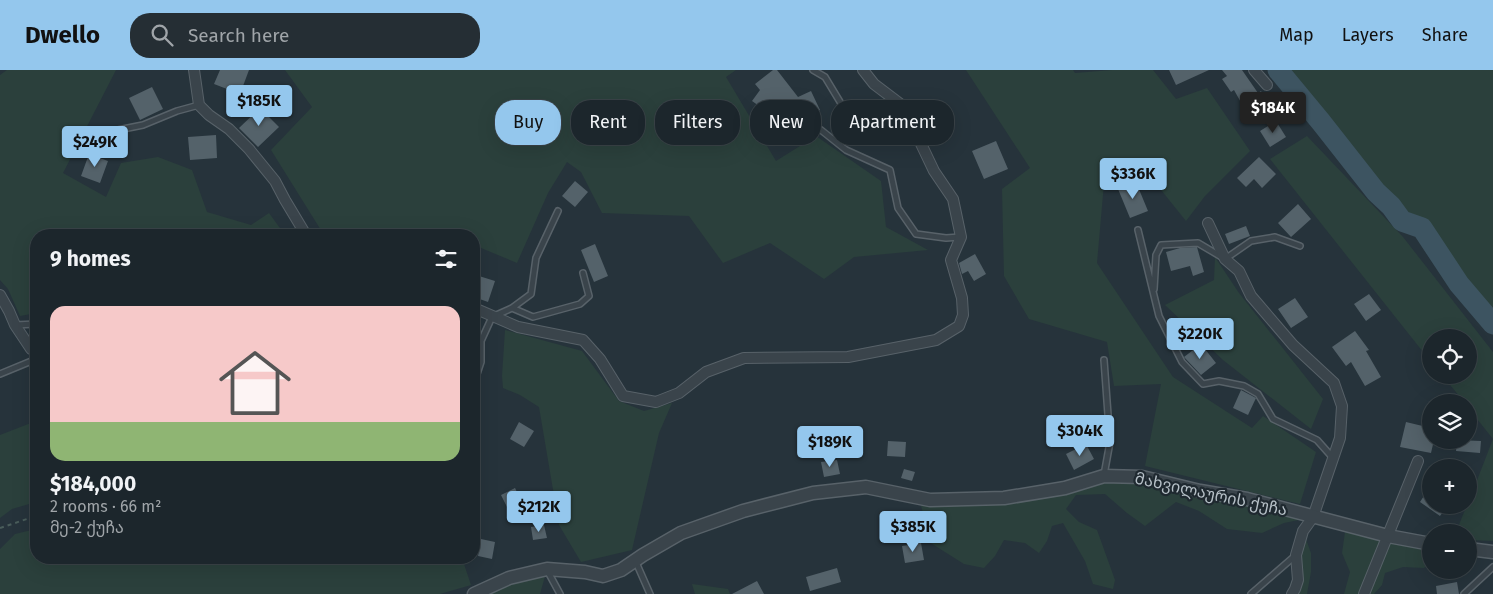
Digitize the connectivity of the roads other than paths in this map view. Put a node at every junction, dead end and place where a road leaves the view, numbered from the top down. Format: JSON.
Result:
{"nodes":[{"id":1,"x":194,"y":70,"type":"edge"},
{"id":2,"x":813,"y":70,"type":"edge"},
{"id":3,"x":863,"y":70,"type":"edge"},
{"id":4,"x":1254,"y":70,"type":"edge"},
{"id":5,"x":1267,"y":85,"type":"dead end"},
{"id":6,"x":839,"y":100,"type":"edge"},
{"id":7,"x":895,"y":100,"type":"edge"},
{"id":8,"x":200,"y":105,"type":"junction"},
{"id":9,"x":113,"y":131,"type":"dead end"},
{"id":10,"x":821,"y":131,"type":"edge"},
{"id":11,"x":922,"y":145,"type":"edge"},
{"id":12,"x":558,"y":211,"type":"dead end"},
{"id":13,"x":1208,"y":223,"type":"dead end"},
{"id":14,"x":303,"y":229,"type":"edge"},
{"id":15,"x":1138,"y":230,"type":"dead end"},
{"id":16,"x":961,"y":237,"type":"junction"},
{"id":17,"x":1300,"y":246,"type":"dead end"},
{"id":18,"x":1225,"y":259,"type":"junction"},
{"id":19,"x":583,"y":272,"type":"dead end"},
{"id":20,"x":0,"y":295,"type":"edge"},
{"id":21,"x":1154,"y":296,"type":"junction"},
{"id":22,"x":512,"y":308,"type":"junction"},
{"id":23,"x":480,"y":311,"type":"edge"},
{"id":24,"x":492,"y":317,"type":"junction"},
{"id":25,"x":30,"y":324,"type":"edge"},
{"id":26,"x":15,"y":325,"type":"junction"},
{"id":27,"x":481,"y":340,"type":"joint"},
{"id":28,"x":30,"y":348,"type":"edge"},
{"id":29,"x":1104,"y":360,"type":"dead end"},
{"id":30,"x":30,"y":362,"type":"edge"},
{"id":31,"x":480,"y":365,"type":"edge"},
{"id":32,"x":0,"y":374,"type":"edge"},
{"id":33,"x":1333,"y":459,"type":"junction"},
{"id":34,"x":1418,"y":461,"type":"dead end"},
{"id":35,"x":1104,"y":476,"type":"junction"},
{"id":36,"x":1312,"y":516,"type":"junction"},
{"id":37,"x":1388,"y":536,"type":"junction"},
{"id":38,"x":1422,"y":542,"type":"edge"},
{"id":39,"x":1477,"y":550,"type":"edge"},
{"id":40,"x":1493,"y":552,"type":"edge"},
{"id":41,"x":1296,"y":555,"type":"junction"},
{"id":42,"x":635,"y":560,"type":"junction"},
{"id":43,"x":1493,"y":567,"type":"edge"},
{"id":44,"x":547,"y":569,"type":"junction"},
{"id":45,"x":488,"y":591,"type":"edge"},
{"id":46,"x":558,"y":593,"type":"edge"},
{"id":47,"x":474,"y":594,"type":"edge"},
{"id":48,"x":650,"y":594,"type":"edge"},
{"id":49,"x":1251,"y":594,"type":"edge"},
{"id":50,"x":1292,"y":594,"type":"edge"},
{"id":51,"x":1364,"y":594,"type":"edge"},
{"id":52,"x":1464,"y":594,"type":"edge"}],
"edges":[{"from":1,"to":8,"type":"street"},
{"from":2,"to":6,"type":"lane"},
{"from":3,"to":7,"type":"street"},
{"from":4,"to":5,"type":"street"},
{"from":8,"to":9,"type":"lane"},
{"from":8,"to":14,"type":"street"},
{"from":10,"to":16,"type":"lane"},
{"from":11,"to":16,"type":"street"},
{"from":12,"to":22,"type":"lane"},
{"from":13,"to":18,"type":"street"},
{"from":15,"to":21,"type":"lane"},
{"from":16,"to":24,"type":"street"},
{"from":17,"to":18,"type":"lane"},
{"from":18,"to":21,"type":"lane"},
{"from":18,"to":33,"type":"street"},
{"from":19,"to":22,"type":"lane"},
{"from":20,"to":26,"type":"street"},
{"from":21,"to":33,"type":"lane"},
{"from":22,"to":24,"type":"lane"},
{"from":23,"to":24,"type":"street"},
{"from":24,"to":27,"type":"lane"},
{"from":25,"to":26,"type":"lane"},
{"from":26,"to":28,"type":"street"},
{"from":27,"to":31,"type":"lane"},
{"from":29,"to":35,"type":"lane"},
{"from":30,"to":32,"type":"lane"},
{"from":33,"to":36,"type":"street"},
{"from":34,"to":37,"type":"street"},
{"from":35,"to":36,"type":"street","name":"მახვილაურის ქუჩა"},
{"from":35,"to":42,"type":"street","name":"მახვილაურის ქუჩა"},
{"from":36,"to":37,"type":"street","name":"მახვილაურის ქუჩა"},
{"from":36,"to":41,"type":"street"},
{"from":37,"to":38,"type":"street","name":"მახვილაურის ქუჩა"},
{"from":37,"to":51,"type":"street"},
{"from":39,"to":40,"type":"street"},
{"from":41,"to":49,"type":"lane"},
{"from":41,"to":50,"type":"street"},
{"from":42,"to":44,"type":"street","name":"მახვილაურის ქუჩა"},
{"from":42,"to":48,"type":"lane"},
{"from":43,"to":52,"type":"lane"},
{"from":44,"to":45,"type":"street","name":"მახვილაურის ქუჩა"},
{"from":44,"to":46,"type":"lane"},
{"from":45,"to":47,"type":"street","name":"მახვილაურის ქუჩა"}]}
